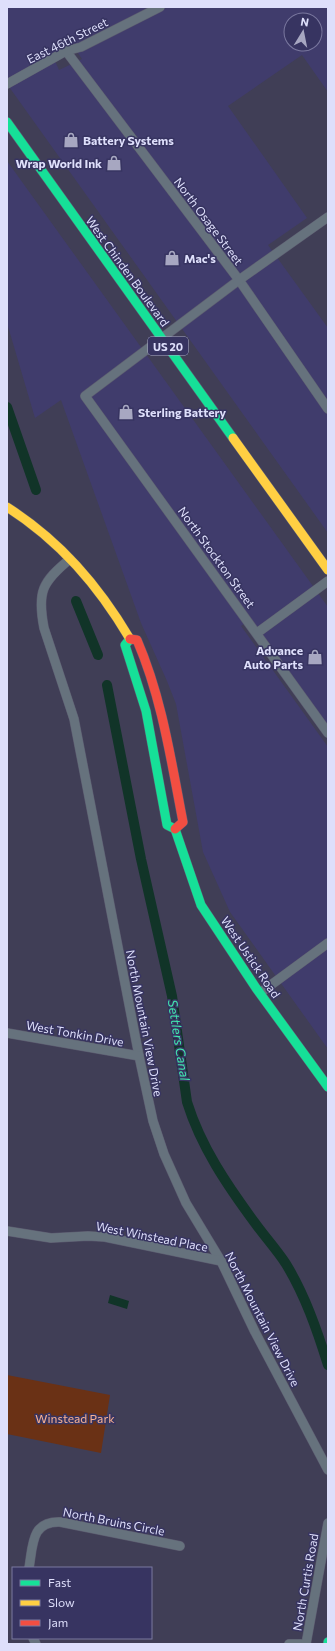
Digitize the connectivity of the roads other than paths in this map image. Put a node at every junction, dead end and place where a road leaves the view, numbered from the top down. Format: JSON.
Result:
{"nodes":[{"id":1,"x":160,"y":7,"type":"edge"},
{"id":2,"x":66,"y":52,"type":"junction"},
{"id":3,"x":7,"y":84,"type":"edge"},
{"id":4,"x":7,"y":122,"type":"edge"},
{"id":5,"x":328,"y":217,"type":"edge"},
{"id":6,"x":239,"y":280,"type":"junction"},
{"id":7,"x":162,"y":337,"type":"junction"},
{"id":8,"x":328,"y":409,"type":"edge"},
{"id":9,"x":7,"y":507,"type":"edge"},
{"id":10,"x":70,"y":559,"type":"junction"},
{"id":11,"x":328,"y":570,"type":"edge"},
{"id":12,"x":328,"y":581,"type":"edge"},
{"id":13,"x":257,"y":633,"type":"junction"},
{"id":14,"x":130,"y":639,"type":"junction"},
{"id":15,"x":328,"y":733,"type":"edge"},
{"id":16,"x":176,"y":829,"type":"junction"},
{"id":17,"x":328,"y":943,"type":"edge"},
{"id":18,"x":260,"y":993,"type":"junction"},
{"id":19,"x":7,"y":1033,"type":"edge"},
{"id":20,"x":138,"y":1056,"type":"junction"},
{"id":21,"x":328,"y":1087,"type":"edge"},
{"id":22,"x":7,"y":1231,"type":"edge"},
{"id":23,"x":221,"y":1261,"type":"junction"},
{"id":24,"x":328,"y":1470,"type":"edge"},
{"id":25,"x":328,"y":1523,"type":"edge"},
{"id":26,"x":180,"y":1546,"type":"dead end"},
{"id":27,"x":29,"y":1567,"type":"edge"},
{"id":28,"x":289,"y":1644,"type":"edge"},
{"id":29,"x":302,"y":1644,"type":"edge"},
{"id":30,"x":306,"y":1644,"type":"edge"}],
"edges":[{"from":1,"to":2,"type":"street","name":"East 46th Street"},
{"from":2,"to":3,"type":"street","name":"East 46th Street"},
{"from":2,"to":6,"type":"street","name":"North Osage Street"},
{"from":4,"to":7,"type":"main road","name":"West Chinden Boulevard","number":"US 20"},
{"from":5,"to":6,"type":"street"},
{"from":6,"to":7,"type":"street"},
{"from":6,"to":8,"type":"street","name":"North Osage Street"},
{"from":7,"to":11,"type":"main road","name":"West Chinden Boulevard","number":"US 20"},
{"from":7,"to":13,"type":"street","name":"North Stockton Street"},
{"from":9,"to":10,"type":"main road","name":"West Ustick Road"},
{"from":10,"to":14,"type":"main road","name":"West Ustick Road"},
{"from":10,"to":20,"type":"street","name":"North Mountain View Drive"},
{"from":12,"to":13,"type":"street"},
{"from":13,"to":15,"type":"street","name":"North Stockton Street"},
{"from":14,"to":16,"type":"main road","name":"West Ustick Road"},
{"from":14,"to":16,"type":"main road","name":"West Ustick Road"},
{"from":16,"to":18,"type":"main road","name":"West Ustick Road"},
{"from":17,"to":18,"type":"street"},
{"from":18,"to":21,"type":"main road","name":"West Ustick Road"},
{"from":19,"to":20,"type":"street","name":"West Tonkin Drive"},
{"from":20,"to":23,"type":"street","name":"North Mountain View Drive"},
{"from":22,"to":23,"type":"street","name":"West Winstead Place"},
{"from":23,"to":24,"type":"street","name":"North Mountain View Drive"},
{"from":25,"to":30,"type":"street","name":"North Curtis Road"},
{"from":26,"to":27,"type":"street","name":"North Bruins Circle"},
{"from":28,"to":29,"type":"street","name":"North Curtis Road"}]}
